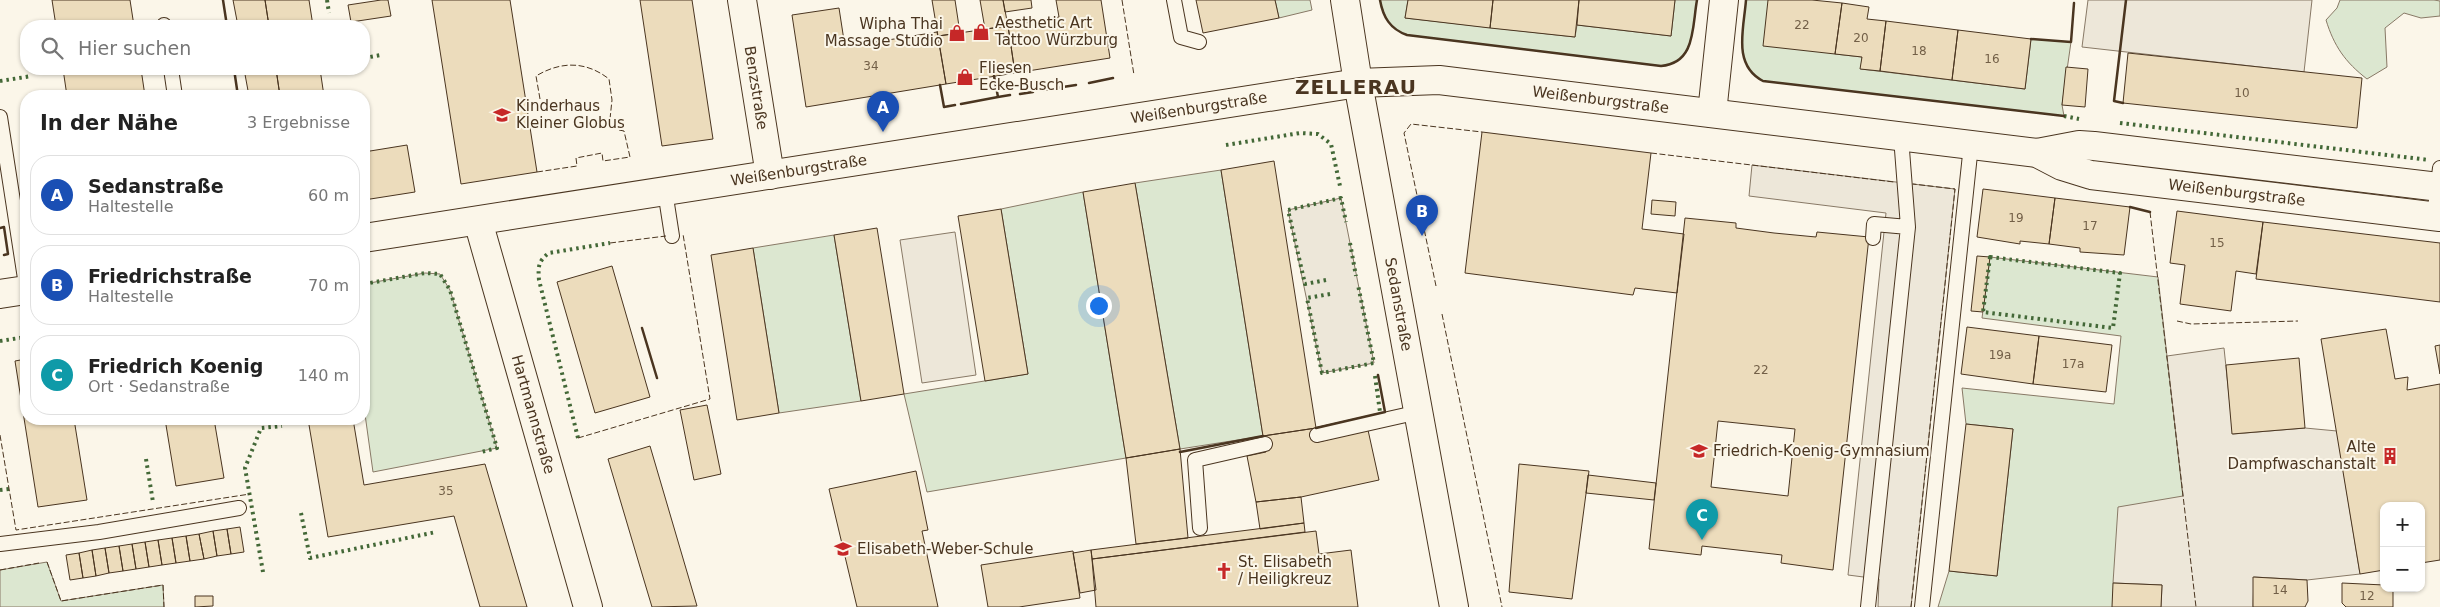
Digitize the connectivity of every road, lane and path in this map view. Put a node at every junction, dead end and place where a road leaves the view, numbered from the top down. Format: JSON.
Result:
{"nodes":[{"id":1,"x":742,"y":0,"type":"edge"},
{"id":2,"x":1174,"y":0,"type":"edge"},
{"id":3,"x":1345,"y":0,"type":"edge"},
{"id":4,"x":1724,"y":0,"type":"edge"},
{"id":5,"x":1199,"y":42,"type":"dead end"},
{"id":6,"x":172,"y":75,"type":"edge"},
{"id":7,"x":1358,"y":83,"type":"junction"},
{"id":8,"x":174,"y":90,"type":"edge"},
{"id":9,"x":1712,"y":113,"type":"junction"},
{"id":10,"x":0,"y":117,"type":"edge"},
{"id":11,"x":1901,"y":136,"type":"junction"},
{"id":12,"x":1971,"y":145,"type":"junction"},
{"id":13,"x":2037,"y":154,"type":"junction"},
{"id":14,"x":770,"y":174,"type":"junction"},
{"id":15,"x":2439,"y":180,"type":"edge"},
{"id":16,"x":665,"y":191,"type":"junction"},
{"id":17,"x":2437,"y":216,"type":"edge"},
{"id":18,"x":478,"y":221,"type":"junction"},
{"id":19,"x":1908,"y":227,"type":"junction"},
{"id":20,"x":672,"y":236,"type":"dead end"},
{"id":21,"x":370,"y":237,"type":"edge"},
{"id":22,"x":1873,"y":238,"type":"dead end"},
{"id":23,"x":20,"y":246,"type":"edge"},
{"id":24,"x":20,"y":291,"type":"edge"},
{"id":25,"x":0,"y":294,"type":"edge"},
{"id":26,"x":1419,"y":412,"type":"junction"},
{"id":27,"x":1317,"y":435,"type":"dead end"},
{"id":28,"x":1265,"y":444,"type":"dead end"},
{"id":29,"x":239,"y":508,"type":"dead end"},
{"id":30,"x":1200,"y":528,"type":"dead end"},
{"id":31,"x":0,"y":544,"type":"edge"},
{"id":32,"x":588,"y":607,"type":"edge"},
{"id":33,"x":1454,"y":607,"type":"edge"},
{"id":34,"x":1868,"y":607,"type":"edge"},
{"id":35,"x":1922,"y":607,"type":"edge"}],
"edges":[{"from":1,"to":14,"type":"street","name":"Benzstraße"},
{"from":2,"to":5,"type":"lane"},
{"from":3,"to":7,"type":"street","name":"Sedanstraße"},
{"from":4,"to":9,"type":"street"},
{"from":6,"to":8,"type":"lane"},
{"from":7,"to":9,"type":"street","name":"Weißenburgstraße"},
{"from":7,"to":14,"type":"street","name":"Weißenburgstraße"},
{"from":7,"to":26,"type":"street","name":"Sedanstraße"},
{"from":9,"to":11,"type":"street","name":"Weißenburgstraße"},
{"from":10,"to":23,"type":"lane"},
{"from":11,"to":12,"type":"street","name":"Weißenburgstraße"},
{"from":11,"to":19,"type":"lane"},
{"from":12,"to":13,"type":"street","name":"Weißenburgstraße"},
{"from":12,"to":35,"type":"lane"},
{"from":13,"to":15,"type":"street","name":"Weißenburgstraße"},
{"from":13,"to":17,"type":"street","name":"Weißenburgstraße"},
{"from":14,"to":16,"type":"street","name":"Weißenburgstraße"},
{"from":15,"to":17,"type":"lane"},
{"from":16,"to":18,"type":"street","name":"Weißenburgstraße"},
{"from":16,"to":20,"type":"lane"},
{"from":18,"to":21,"type":"street","name":"Weißenburgstraße"},
{"from":18,"to":32,"type":"street","name":"Hartmannstraße"},
{"from":19,"to":22,"type":"lane"},
{"from":19,"to":34,"type":"lane"},
{"from":24,"to":25,"type":"street"},
{"from":26,"to":27,"type":"lane"},
{"from":26,"to":33,"type":"street","name":"Sedanstraße"},
{"from":28,"to":30,"type":"lane"},
{"from":29,"to":31,"type":"lane"}]}
